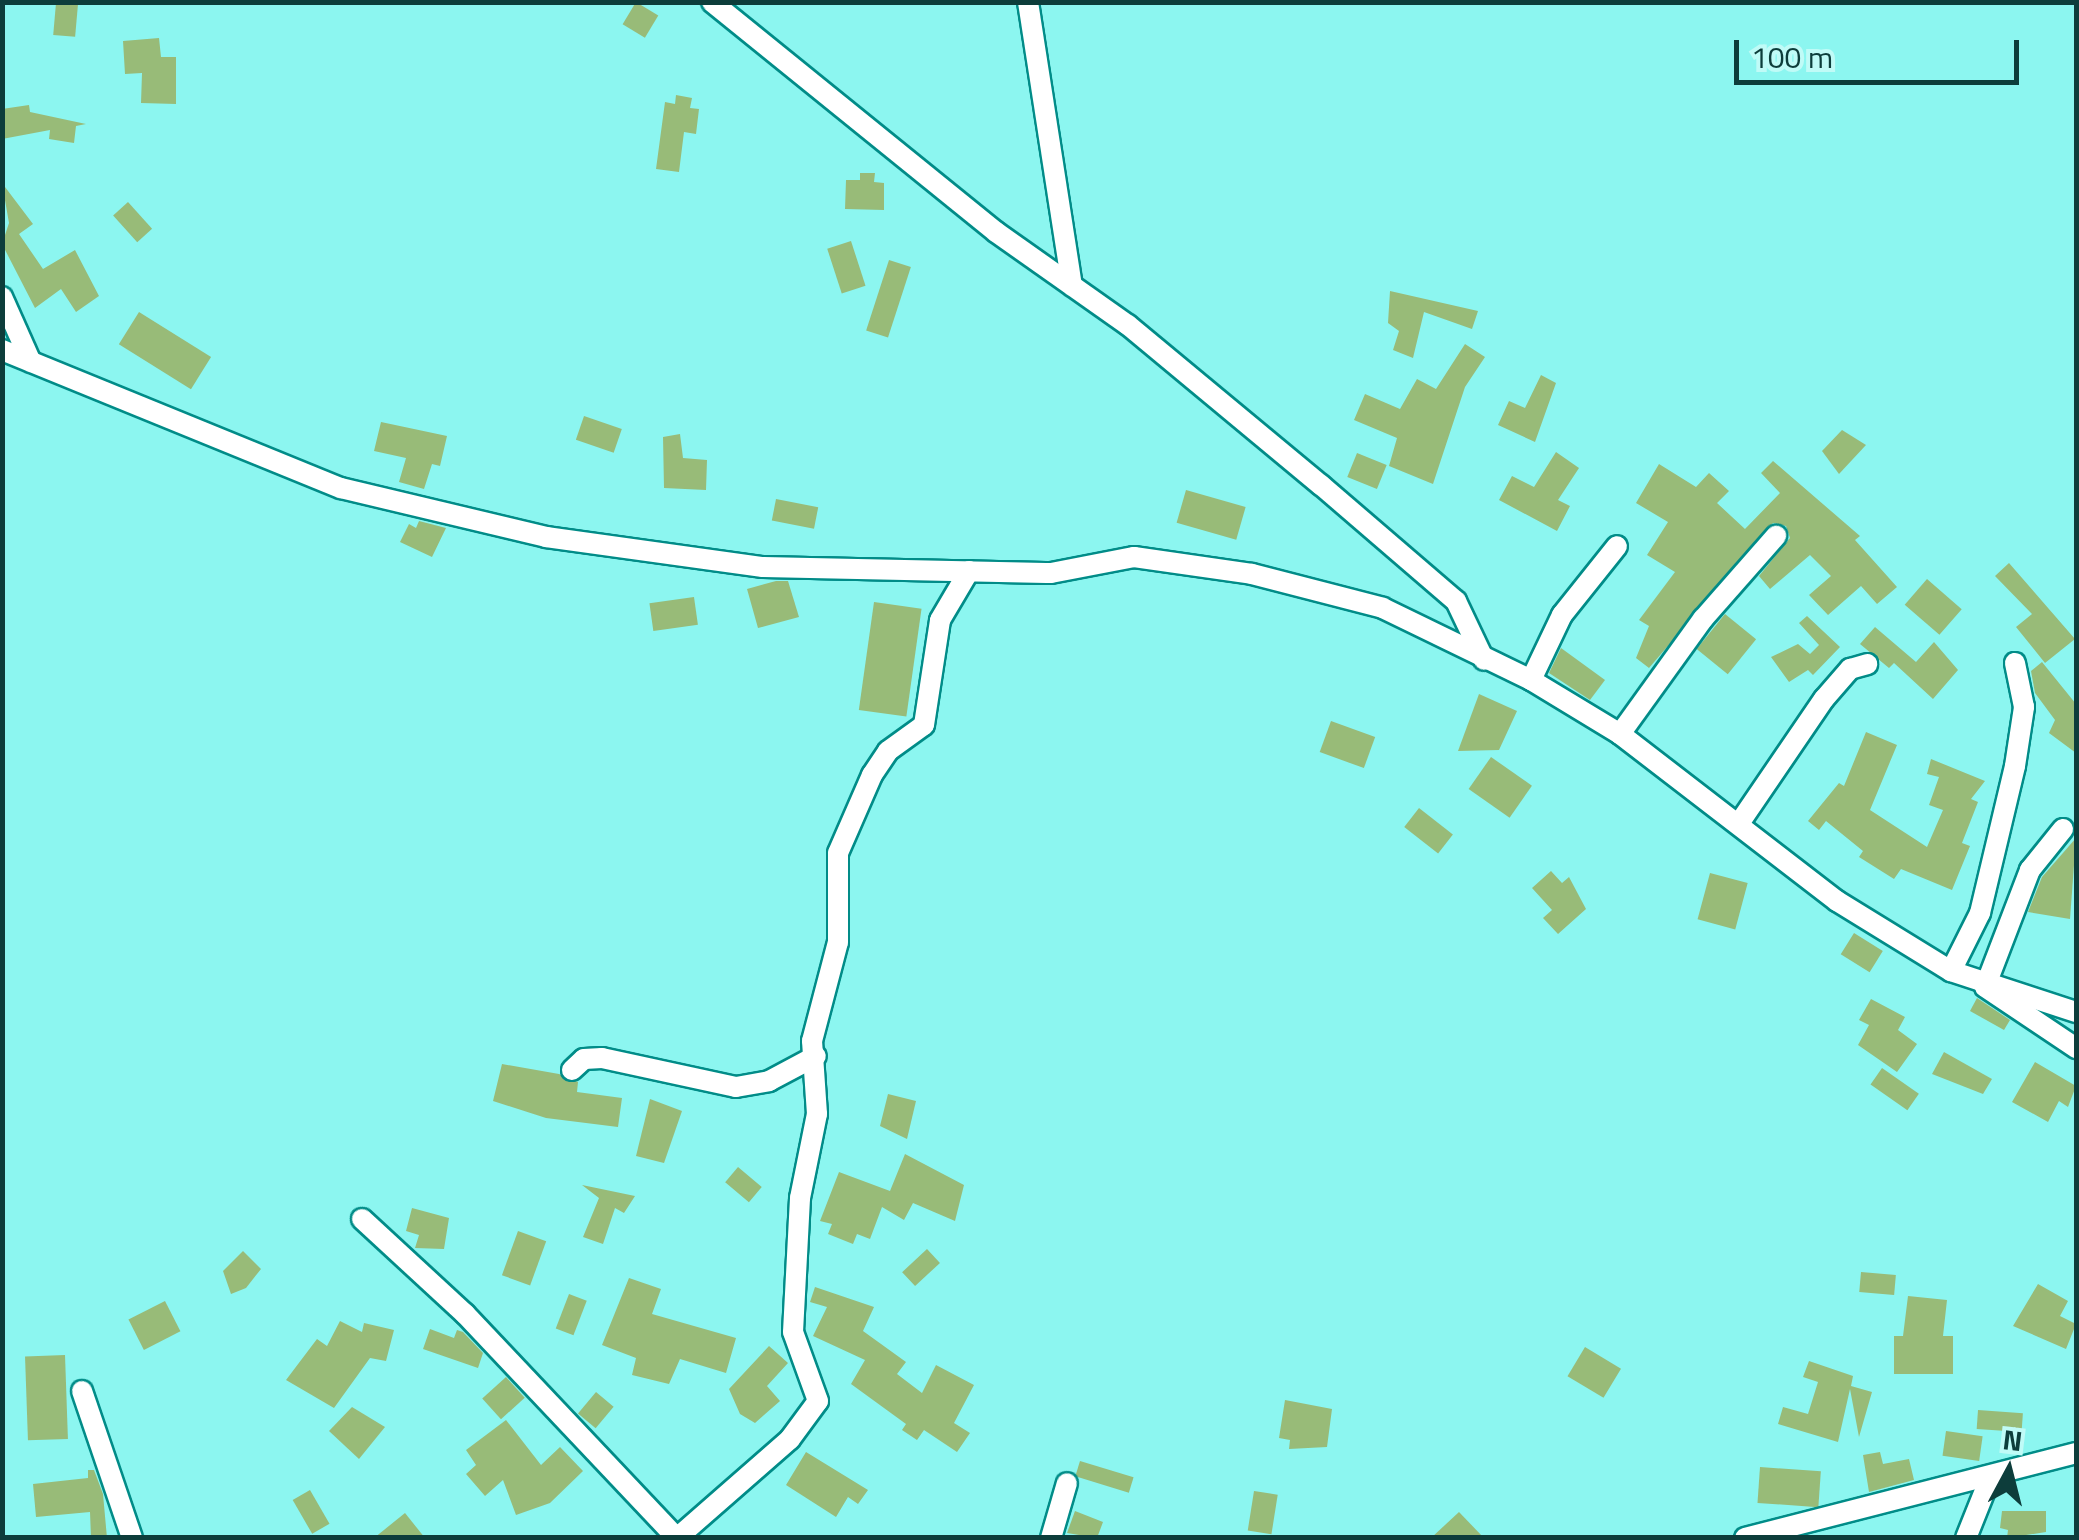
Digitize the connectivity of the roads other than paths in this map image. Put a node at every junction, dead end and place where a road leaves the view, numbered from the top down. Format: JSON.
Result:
{"nodes":[{"id":1,"x":712,"y":2,"type":"edge"},
{"id":2,"x":1028,"y":2,"type":"edge"},
{"id":3,"x":1072,"y":286,"type":"junction"},
{"id":4,"x":2,"y":297,"type":"edge"},
{"id":5,"x":2,"y":350,"type":"edge"},
{"id":6,"x":30,"y":362,"type":"junction"},
{"id":7,"x":1776,"y":536,"type":"dead end"},
{"id":8,"x":1618,"y":546,"type":"dead end"},
{"id":9,"x":969,"y":571,"type":"junction"},
{"id":10,"x":1484,"y":660,"type":"junction"},
{"id":11,"x":2015,"y":663,"type":"dead end"},
{"id":12,"x":1867,"y":664,"type":"dead end"},
{"id":13,"x":1531,"y":680,"type":"junction"},
{"id":14,"x":1620,"y":734,"type":"junction"},
{"id":15,"x":1740,"y":822,"type":"junction"},
{"id":16,"x":2063,"y":829,"type":"dead end"},
{"id":17,"x":1951,"y":971,"type":"junction"},
{"id":18,"x":1986,"y":987,"type":"junction"},
{"id":19,"x":2076,"y":1012,"type":"edge"},
{"id":20,"x":2076,"y":1048,"type":"edge"},
{"id":21,"x":816,"y":1056,"type":"junction"},
{"id":22,"x":572,"y":1070,"type":"dead end"},
{"id":23,"x":362,"y":1220,"type":"dead end"},
{"id":24,"x":82,"y":1392,"type":"dead end"},
{"id":25,"x":2076,"y":1453,"type":"edge"},
{"id":26,"x":1990,"y":1478,"type":"junction"},
{"id":27,"x":1067,"y":1482,"type":"dead end"},
{"id":28,"x":132,"y":1538,"type":"edge"},
{"id":29,"x":677,"y":1538,"type":"edge"},
{"id":30,"x":1051,"y":1538,"type":"edge"},
{"id":31,"x":1745,"y":1538,"type":"edge"},
{"id":32,"x":1966,"y":1538,"type":"edge"}],
"edges":[{"from":1,"to":3,"type":"street"},
{"from":2,"to":3,"type":"street"},
{"from":3,"to":10,"type":"street"},
{"from":4,"to":6,"type":"street"},
{"from":5,"to":6,"type":"street"},
{"from":6,"to":9,"type":"street"},
{"from":7,"to":14,"type":"street"},
{"from":8,"to":13,"type":"street"},
{"from":9,"to":10,"type":"street"},
{"from":9,"to":21,"type":"street"},
{"from":10,"to":13,"type":"street"},
{"from":11,"to":17,"type":"street"},
{"from":12,"to":15,"type":"street"},
{"from":13,"to":14,"type":"street"},
{"from":14,"to":15,"type":"street"},
{"from":15,"to":17,"type":"street"},
{"from":16,"to":18,"type":"street"},
{"from":17,"to":18,"type":"street"},
{"from":18,"to":19,"type":"street"},
{"from":18,"to":20,"type":"street"},
{"from":21,"to":22,"type":"street"},
{"from":21,"to":29,"type":"street"},
{"from":23,"to":29,"type":"street"},
{"from":24,"to":28,"type":"street"},
{"from":25,"to":26,"type":"street"},
{"from":26,"to":31,"type":"street"},
{"from":26,"to":32,"type":"street"},
{"from":27,"to":30,"type":"street"}]}
